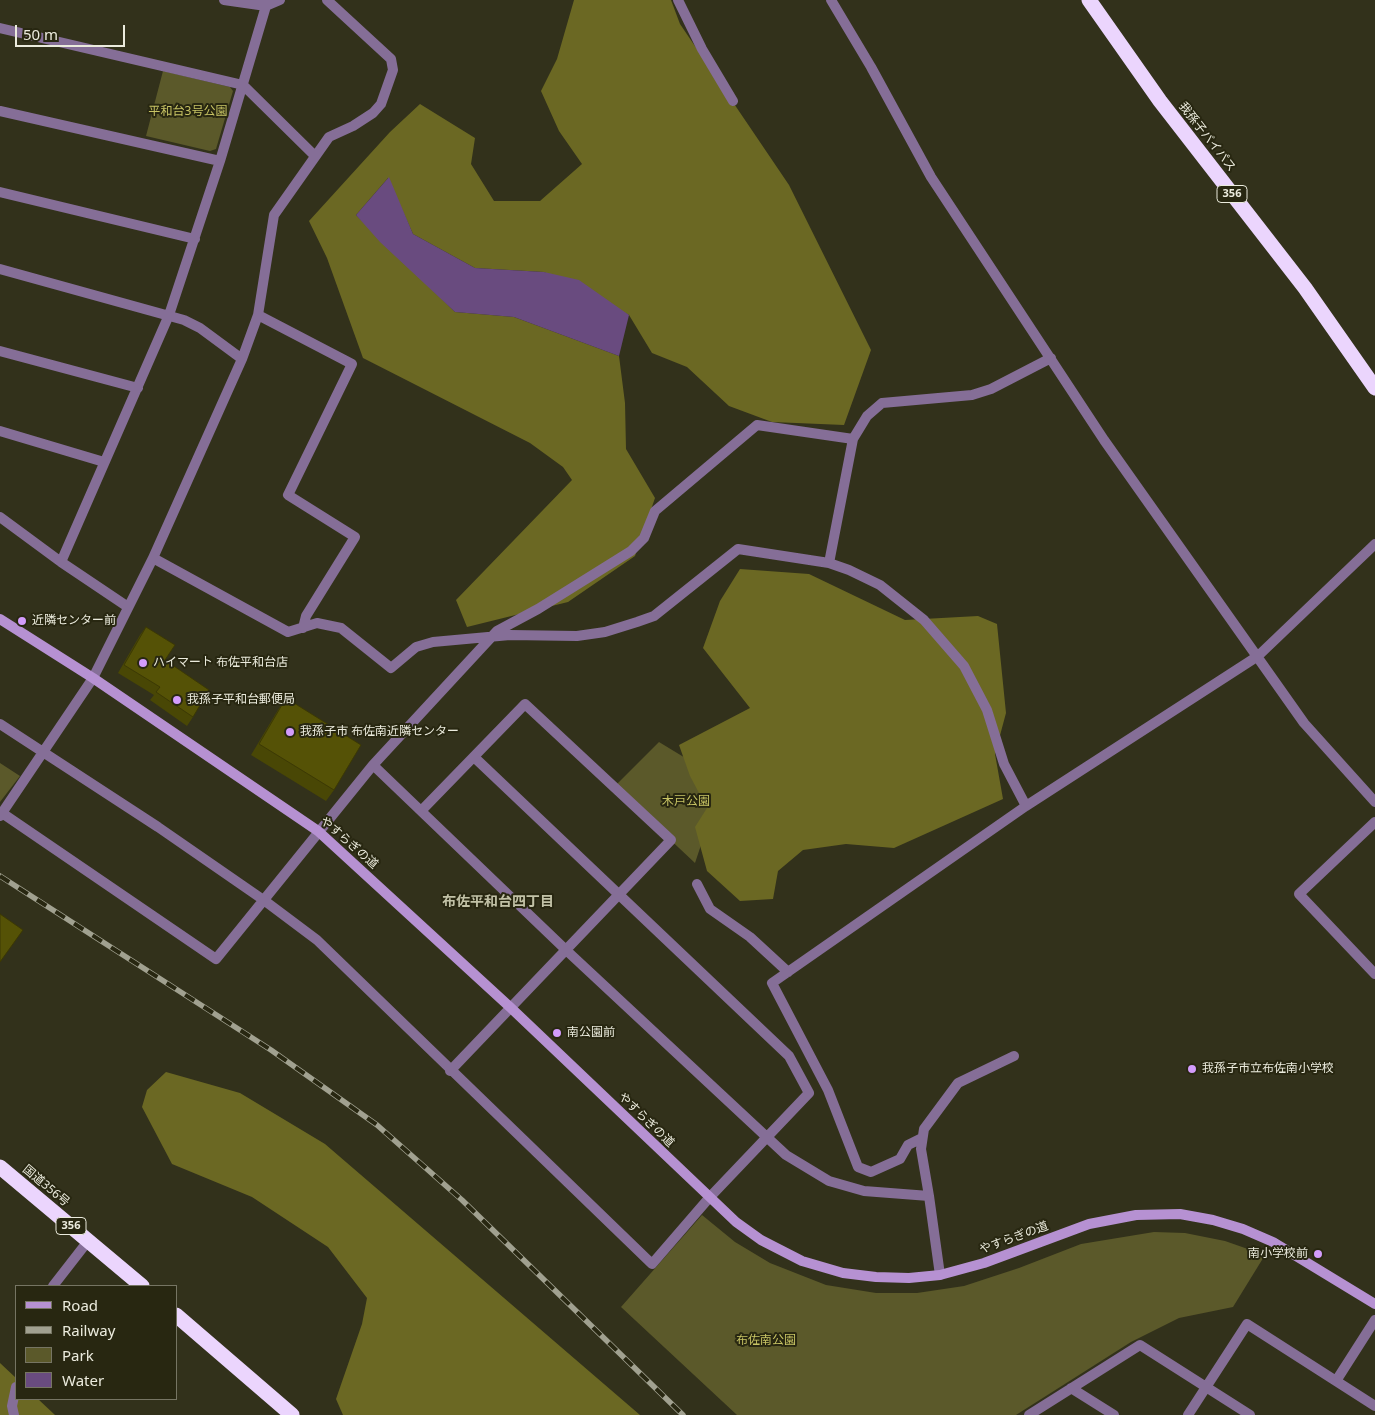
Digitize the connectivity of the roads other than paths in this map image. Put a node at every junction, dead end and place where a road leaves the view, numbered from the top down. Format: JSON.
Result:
{"nodes":[{"id":1,"x":224,"y":0,"type":"edge"},
{"id":2,"x":280,"y":0,"type":"edge"},
{"id":3,"x":327,"y":0,"type":"edge"},
{"id":4,"x":678,"y":0,"type":"edge"},
{"id":5,"x":831,"y":0,"type":"edge"},
{"id":6,"x":1089,"y":0,"type":"edge"},
{"id":7,"x":266,"y":3,"type":"edge"},
{"id":8,"x":0,"y":28,"type":"edge"},
{"id":9,"x":243,"y":85,"type":"junction"},
{"id":10,"x":733,"y":101,"type":"dead end"},
{"id":11,"x":0,"y":111,"type":"edge"},
{"id":12,"x":314,"y":156,"type":"junction"},
{"id":13,"x":220,"y":161,"type":"junction"},
{"id":14,"x":0,"y":192,"type":"edge"},
{"id":15,"x":196,"y":239,"type":"junction"},
{"id":16,"x":0,"y":270,"type":"edge"},
{"id":17,"x":170,"y":315,"type":"junction"},
{"id":18,"x":258,"y":315,"type":"junction"},
{"id":19,"x":0,"y":350,"type":"edge"},
{"id":20,"x":1051,"y":358,"type":"junction"},
{"id":21,"x":242,"y":359,"type":"junction"},
{"id":22,"x":138,"y":388,"type":"junction"},
{"id":23,"x":1375,"y":388,"type":"edge"},
{"id":24,"x":0,"y":431,"type":"edge"},
{"id":25,"x":854,"y":439,"type":"junction"},
{"id":26,"x":104,"y":462,"type":"junction"},
{"id":27,"x":0,"y":517,"type":"edge"},
{"id":28,"x":1375,"y":544,"type":"edge"},
{"id":29,"x":153,"y":558,"type":"junction"},
{"id":30,"x":61,"y":562,"type":"junction"},
{"id":31,"x":828,"y":563,"type":"junction"},
{"id":32,"x":128,"y":606,"type":"junction"},
{"id":33,"x":0,"y":619,"type":"edge"},
{"id":34,"x":304,"y":628,"type":"junction"},
{"id":35,"x":489,"y":638,"type":"junction"},
{"id":36,"x":1258,"y":656,"type":"junction"},
{"id":37,"x":93,"y":678,"type":"junction"},
{"id":38,"x":0,"y":724,"type":"edge"},
{"id":39,"x":43,"y":751,"type":"junction"},
{"id":40,"x":474,"y":757,"type":"junction"},
{"id":41,"x":374,"y":765,"type":"junction"},
{"id":42,"x":1375,"y":802,"type":"edge"},
{"id":43,"x":1026,"y":806,"type":"junction"},
{"id":44,"x":421,"y":811,"type":"junction"},
{"id":45,"x":1,"y":814,"type":"edge"},
{"id":46,"x":1375,"y":822,"type":"edge"},
{"id":47,"x":318,"y":831,"type":"junction"},
{"id":48,"x":697,"y":884,"type":"dead end"},
{"id":49,"x":618,"y":895,"type":"junction"},
{"id":50,"x":265,"y":901,"type":"junction"},
{"id":51,"x":566,"y":950,"type":"junction"},
{"id":52,"x":788,"y":972,"type":"junction"},
{"id":53,"x":1375,"y":974,"type":"edge"},
{"id":54,"x":511,"y":1008,"type":"junction"},
{"id":55,"x":1014,"y":1056,"type":"dead end"},
{"id":56,"x":450,"y":1070,"type":"junction"},
{"id":57,"x":766,"y":1138,"type":"junction"},
{"id":58,"x":922,"y":1138,"type":"junction"},
{"id":59,"x":0,"y":1167,"type":"edge"},
{"id":60,"x":929,"y":1196,"type":"junction"},
{"id":61,"x":709,"y":1198,"type":"junction"},
{"id":62,"x":88,"y":1241,"type":"junction"},
{"id":63,"x":940,"y":1274,"type":"junction"},
{"id":64,"x":54,"y":1285,"type":"edge"},
{"id":65,"x":141,"y":1285,"type":"edge"},
{"id":66,"x":1375,"y":1304,"type":"edge"},
{"id":67,"x":178,"y":1318,"type":"edge"},
{"id":68,"x":1375,"y":1320,"type":"edge"},
{"id":69,"x":1336,"y":1382,"type":"junction"},
{"id":70,"x":1206,"y":1387,"type":"junction"},
{"id":71,"x":1071,"y":1388,"type":"junction"},
{"id":72,"x":15,"y":1392,"type":"edge"},
{"id":73,"x":1375,"y":1406,"type":"edge"},
{"id":74,"x":14,"y":1415,"type":"edge"},
{"id":75,"x":292,"y":1415,"type":"edge"},
{"id":76,"x":1030,"y":1415,"type":"edge"},
{"id":77,"x":1114,"y":1415,"type":"edge"},
{"id":78,"x":1188,"y":1415,"type":"edge"},
{"id":79,"x":1250,"y":1415,"type":"edge"}],
"edges":[{"from":1,"to":7,"type":"street"},
{"from":2,"to":7,"type":"street"},
{"from":3,"to":12,"type":"street"},
{"from":4,"to":10,"type":"street"},
{"from":5,"to":20,"type":"street"},
{"from":6,"to":23,"type":"highway","name":"我孫子バイパス","number":"356"},
{"from":7,"to":9,"type":"street"},
{"from":8,"to":9,"type":"street"},
{"from":9,"to":12,"type":"street"},
{"from":9,"to":13,"type":"street"},
{"from":11,"to":13,"type":"street"},
{"from":12,"to":18,"type":"street"},
{"from":13,"to":15,"type":"street"},
{"from":14,"to":15,"type":"street"},
{"from":15,"to":17,"type":"street"},
{"from":16,"to":17,"type":"street"},
{"from":17,"to":21,"type":"street"},
{"from":17,"to":22,"type":"street"},
{"from":18,"to":21,"type":"street"},
{"from":18,"to":34,"type":"street"},
{"from":19,"to":22,"type":"street"},
{"from":20,"to":25,"type":"street"},
{"from":20,"to":36,"type":"street"},
{"from":21,"to":29,"type":"street"},
{"from":22,"to":26,"type":"street"},
{"from":24,"to":26,"type":"street"},
{"from":25,"to":31,"type":"street"},
{"from":25,"to":35,"type":"street"},
{"from":26,"to":30,"type":"street"},
{"from":27,"to":30,"type":"street"},
{"from":28,"to":36,"type":"street"},
{"from":29,"to":32,"type":"street"},
{"from":29,"to":34,"type":"street"},
{"from":30,"to":32,"type":"street"},
{"from":31,"to":35,"type":"street"},
{"from":31,"to":43,"type":"street"},
{"from":32,"to":37,"type":"street"},
{"from":33,"to":37,"type":"street","name":"やすらぎの道"},
{"from":34,"to":35,"type":"street"},
{"from":35,"to":41,"type":"street"},
{"from":36,"to":42,"type":"street"},
{"from":36,"to":43,"type":"street"},
{"from":37,"to":39,"type":"street"},
{"from":37,"to":47,"type":"street","name":"やすらぎの道"},
{"from":38,"to":39,"type":"street"},
{"from":39,"to":45,"type":"street"},
{"from":39,"to":50,"type":"street"},
{"from":40,"to":44,"type":"street"},
{"from":40,"to":49,"type":"street"},
{"from":40,"to":49,"type":"street"},
{"from":41,"to":44,"type":"street"},
{"from":41,"to":47,"type":"street"},
{"from":43,"to":52,"type":"street"},
{"from":44,"to":51,"type":"street"},
{"from":45,"to":50,"type":"street"},
{"from":46,"to":53,"type":"street"},
{"from":47,"to":50,"type":"street"},
{"from":47,"to":54,"type":"street","name":"やすらぎの道"},
{"from":48,"to":52,"type":"street"},
{"from":49,"to":51,"type":"street"},
{"from":49,"to":57,"type":"street"},
{"from":50,"to":56,"type":"street"},
{"from":51,"to":54,"type":"street"},
{"from":51,"to":57,"type":"street"},
{"from":52,"to":58,"type":"street"},
{"from":54,"to":56,"type":"street"},
{"from":54,"to":61,"type":"street","name":"やすらぎの道"},
{"from":55,"to":58,"type":"street"},
{"from":56,"to":61,"type":"street"},
{"from":57,"to":60,"type":"street"},
{"from":57,"to":61,"type":"street"},
{"from":58,"to":60,"type":"street"},
{"from":59,"to":62,"type":"highway","name":"国道356号","number":"356"},
{"from":60,"to":63,"type":"street"},
{"from":61,"to":63,"type":"street","name":"やすらぎの道"},
{"from":62,"to":64,"type":"street"},
{"from":62,"to":65,"type":"highway","name":"国道356号","number":"356"},
{"from":63,"to":66,"type":"street","name":"やすらぎの道"},
{"from":67,"to":75,"type":"highway"},
{"from":68,"to":69,"type":"street"},
{"from":69,"to":70,"type":"street"},
{"from":69,"to":73,"type":"street"},
{"from":70,"to":71,"type":"street"},
{"from":70,"to":78,"type":"street"},
{"from":70,"to":79,"type":"street"},
{"from":71,"to":76,"type":"street"},
{"from":71,"to":77,"type":"street"},
{"from":72,"to":74,"type":"street"}]}
